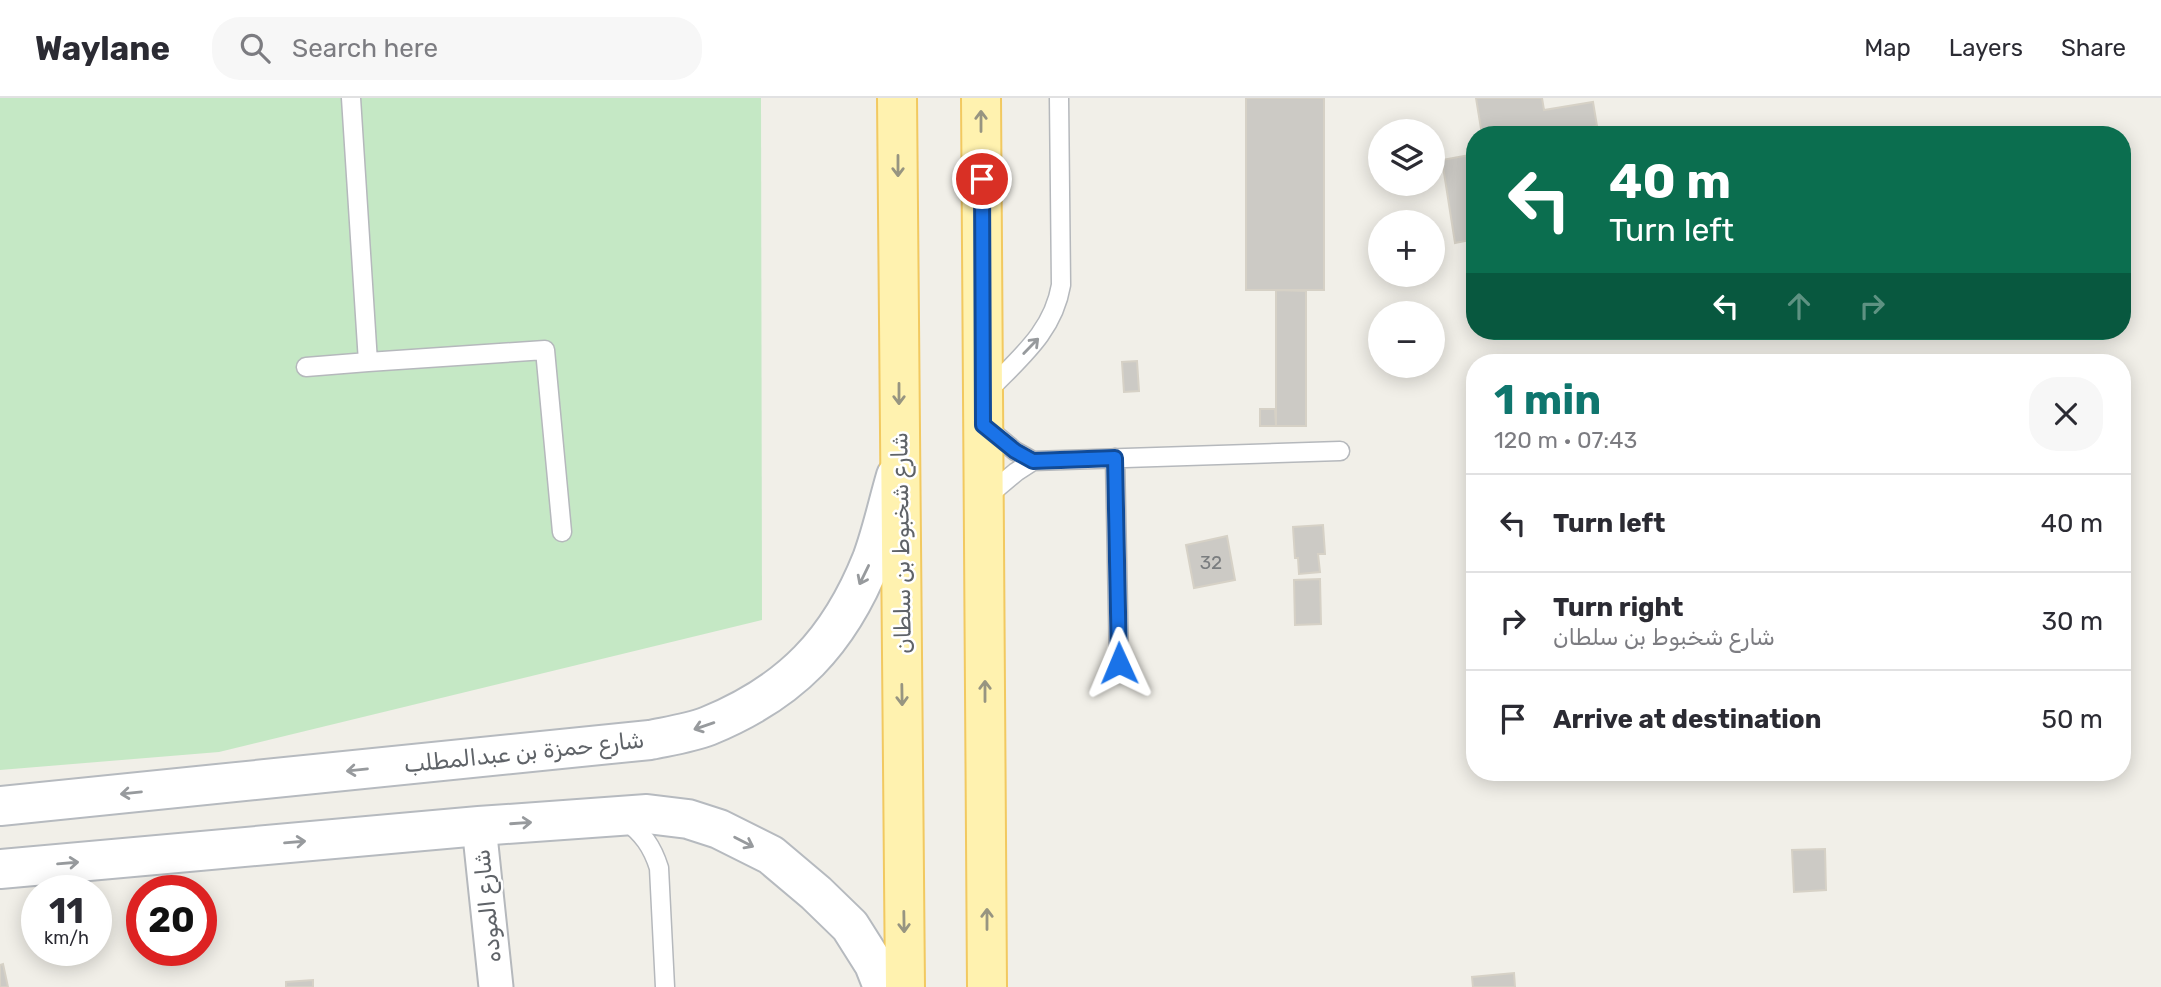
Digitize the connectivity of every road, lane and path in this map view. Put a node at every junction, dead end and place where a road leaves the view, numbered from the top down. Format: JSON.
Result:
{"nodes":[{"id":1,"x":351,"y":98,"type":"edge"},
{"id":2,"x":897,"y":98,"type":"edge"},
{"id":3,"x":981,"y":98,"type":"edge"},
{"id":4,"x":1059,"y":98,"type":"edge"},
{"id":5,"x":368,"y":362,"type":"junction"},
{"id":6,"x":306,"y":367,"type":"dead end"},
{"id":7,"x":983,"y":410,"type":"junction"},
{"id":8,"x":1340,"y":451,"type":"dead end"},
{"id":9,"x":1115,"y":458,"type":"junction"},
{"id":10,"x":1033,"y":461,"type":"junction"},
{"id":11,"x":900,"y":464,"type":"junction"},
{"id":12,"x":984,"y":499,"type":"junction"},
{"id":13,"x":562,"y":532,"type":"dead end"},
{"id":14,"x":1119,"y":663,"type":"dead end"},
{"id":15,"x":0,"y":806,"type":"edge"},
{"id":16,"x":619,"y":816,"type":"junction"},
{"id":17,"x":479,"y":826,"type":"junction"},
{"id":18,"x":0,"y":869,"type":"edge"},
{"id":19,"x":496,"y":987,"type":"edge"},
{"id":20,"x":665,"y":987,"type":"edge"},
{"id":21,"x":883,"y":987,"type":"edge"},
{"id":22,"x":905,"y":987,"type":"edge"},
{"id":23,"x":987,"y":987,"type":"edge"}],
"edges":[{"from":1,"to":5,"type":"lane"},
{"from":2,"to":11,"type":"main road","name":"شارع شخبوط بن سلطان","one_way":true},
{"from":7,"to":3,"type":"main road","one_way":true},
{"from":7,"to":4,"type":"lane","one_way":true},
{"from":5,"to":6,"type":"lane"},
{"from":5,"to":13,"type":"lane"},
{"from":7,"to":10,"type":"lane"},
{"from":7,"to":12,"type":"main road"},
{"from":8,"to":9,"type":"lane"},
{"from":9,"to":10,"type":"lane"},
{"from":9,"to":14,"type":"lane"},
{"from":10,"to":12,"type":"lane"},
{"from":11,"to":15,"type":"street","name":"شارع حمزة بن عبدالمطلب","one_way":true},
{"from":11,"to":22,"type":"main road","name":"شارع شخبوط بن سلطان","one_way":true},
{"from":23,"to":12,"type":"main road","one_way":true},
{"from":17,"to":16,"type":"street","one_way":true},
{"from":16,"to":20,"type":"lane"},
{"from":16,"to":21,"type":"street","one_way":true},
{"from":18,"to":17,"type":"street","one_way":true},
{"from":17,"to":19,"type":"street","name":"شارع الموده"}]}
